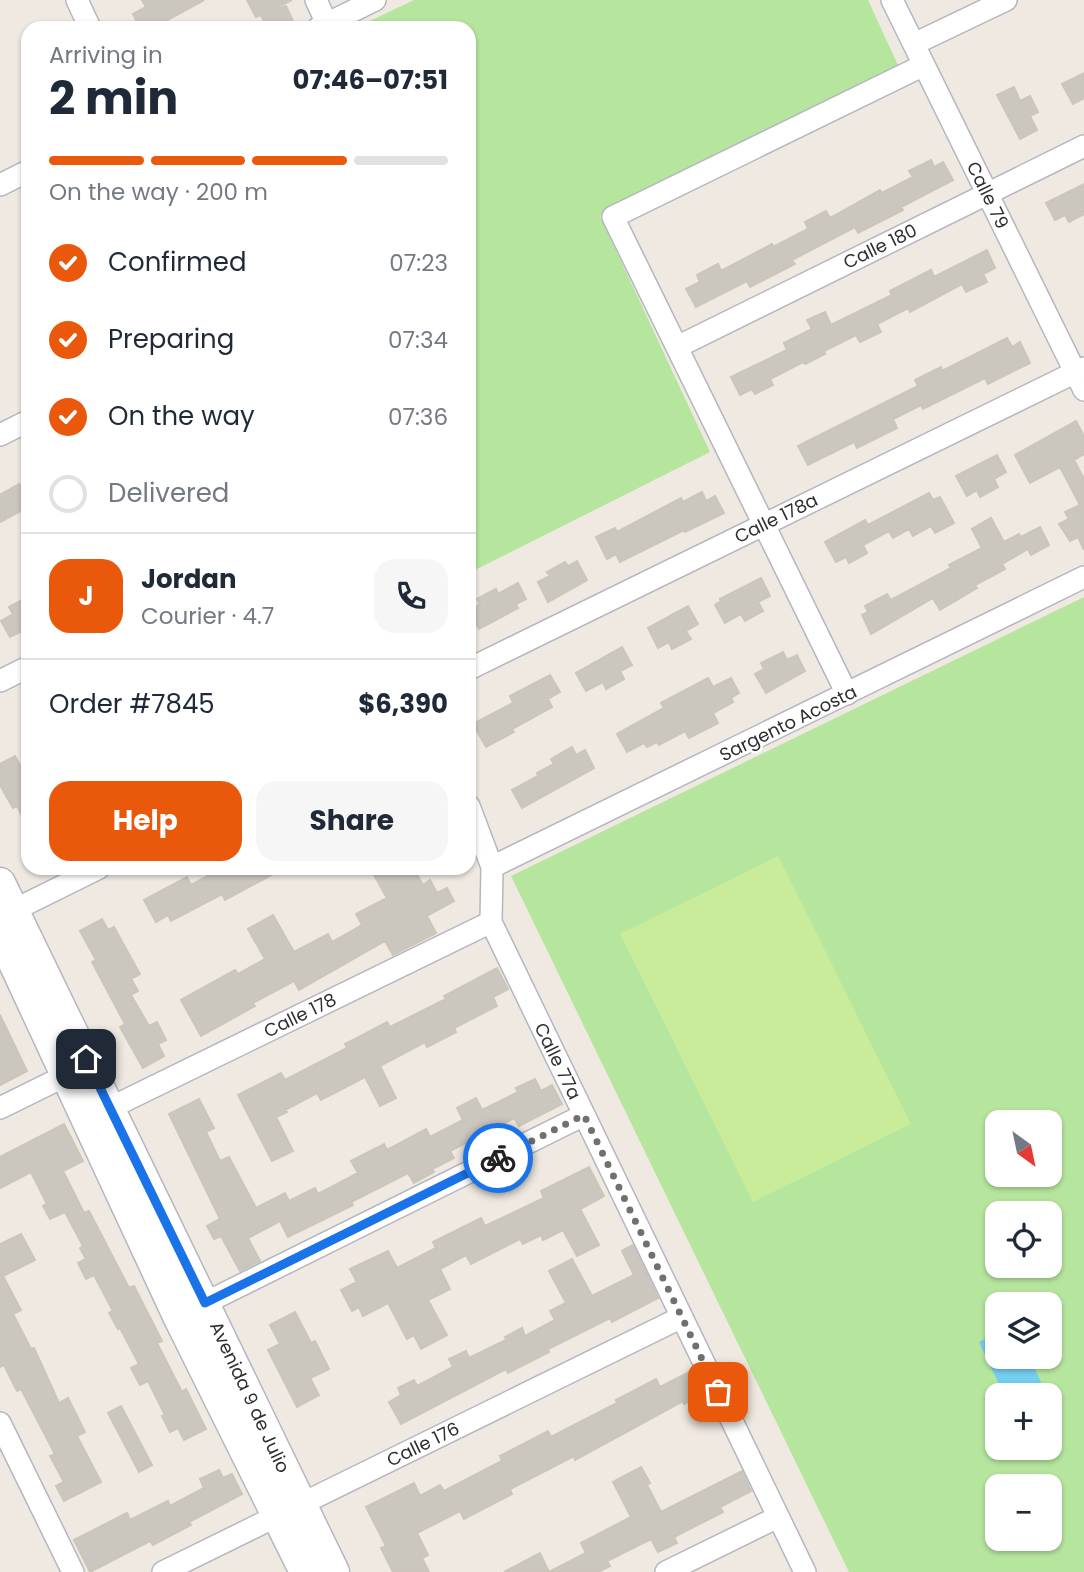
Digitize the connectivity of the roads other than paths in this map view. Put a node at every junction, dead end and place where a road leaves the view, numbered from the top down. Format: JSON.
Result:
{"nodes":[{"id":1,"x":77,"y":0,"type":"edge"},
{"id":2,"x":316,"y":0,"type":"edge"},
{"id":3,"x":375,"y":0,"type":"edge"},
{"id":4,"x":892,"y":0,"type":"edge"},
{"id":5,"x":1006,"y":0,"type":"edge"},
{"id":6,"x":87,"y":21,"type":"edge"},
{"id":7,"x":322,"y":21,"type":"edge"},
{"id":8,"x":333,"y":21,"type":"edge"},
{"id":9,"x":914,"y":44,"type":"junction"},
{"id":10,"x":924,"y":65,"type":"junction"},
{"id":11,"x":1084,"y":146,"type":"edge"},
{"id":12,"x":21,"y":174,"type":"edge"},
{"id":13,"x":0,"y":185,"type":"edge"},
{"id":14,"x":987,"y":193,"type":"junction"},
{"id":15,"x":677,"y":347,"type":"junction"},
{"id":16,"x":1081,"y":377,"type":"edge"},
{"id":17,"x":21,"y":424,"type":"edge"},
{"id":18,"x":0,"y":435,"type":"edge"},
{"id":19,"x":764,"y":524,"type":"junction"},
{"id":20,"x":1084,"y":577,"type":"edge"},
{"id":21,"x":476,"y":666,"type":"edge"},
{"id":22,"x":21,"y":670,"type":"edge"},
{"id":23,"x":0,"y":681,"type":"edge"},
{"id":24,"x":847,"y":694,"type":"junction"},
{"id":25,"x":476,"y":825,"type":"edge"},
{"id":26,"x":492,"y":867,"type":"junction"},
{"id":27,"x":86,"y":875,"type":"edge"},
{"id":28,"x":0,"y":883,"type":"edge"},
{"id":29,"x":5,"y":920,"type":"edge"},
{"id":30,"x":491,"y":922,"type":"junction"},
{"id":31,"x":67,"y":1075,"type":"junction"},
{"id":32,"x":0,"y":1108,"type":"edge"},
{"id":33,"x":110,"y":1108,"type":"junction"},
{"id":34,"x":584,"y":1115,"type":"junction"},
{"id":35,"x":205,"y":1303,"type":"junction"},
{"id":36,"x":178,"y":1316,"type":"junction"},
{"id":37,"x":682,"y":1317,"type":"junction"},
{"id":38,"x":0,"y":1423,"type":"edge"},
{"id":39,"x":289,"y":1510,"type":"junction"},
{"id":40,"x":778,"y":1517,"type":"junction"},
{"id":41,"x":73,"y":1572,"type":"edge"},
{"id":42,"x":163,"y":1572,"type":"edge"},
{"id":43,"x":305,"y":1572,"type":"edge"},
{"id":44,"x":334,"y":1572,"type":"edge"},
{"id":45,"x":666,"y":1572,"type":"edge"},
{"id":46,"x":805,"y":1572,"type":"edge"}],
"edges":[{"from":1,"to":6,"type":"street"},
{"from":2,"to":7,"type":"street"},
{"from":3,"to":8,"type":"street"},
{"from":4,"to":9,"type":"street","name":"Calle 79"},
{"from":5,"to":9,"type":"street"},
{"from":9,"to":10,"type":"street","name":"Calle 79"},
{"from":10,"to":14,"type":"street","name":"Calle 79"},
{"from":10,"to":15,"type":"street"},
{"from":11,"to":14,"type":"street","name":"Calle 180"},
{"from":12,"to":13,"type":"street"},
{"from":14,"to":15,"type":"street","name":"Calle 180"},
{"from":14,"to":16,"type":"street","name":"Calle 79"},
{"from":15,"to":19,"type":"street"},
{"from":16,"to":19,"type":"street","name":"Calle 178a"},
{"from":17,"to":18,"type":"street"},
{"from":19,"to":21,"type":"street","name":"Calle 178a"},
{"from":19,"to":24,"type":"street"},
{"from":20,"to":24,"type":"street","name":"Sargento Acosta"},
{"from":22,"to":23,"type":"street"},
{"from":24,"to":26,"type":"street","name":"Sargento Acosta"},
{"from":25,"to":26,"type":"street","name":"Calle 77a"},
{"from":26,"to":30,"type":"street","name":"Calle 77a"},
{"from":27,"to":29,"type":"street"},
{"from":28,"to":29,"type":"main road","name":"Avenida 9 de Julio"},
{"from":29,"to":31,"type":"main road","name":"Avenida 9 de Julio"},
{"from":29,"to":33,"type":"main road","name":"Avenida 9 de Julio"},
{"from":30,"to":33,"type":"street","name":"Calle 178"},
{"from":30,"to":34,"type":"street","name":"Calle 77a"},
{"from":31,"to":32,"type":"street"},
{"from":31,"to":36,"type":"main road","name":"Avenida 9 de Julio"},
{"from":33,"to":35,"type":"main road","name":"Avenida 9 de Julio"},
{"from":34,"to":35,"type":"street"},
{"from":34,"to":37,"type":"street","name":"Calle 77a"},
{"from":35,"to":36,"type":"street"},
{"from":35,"to":39,"type":"main road","name":"Avenida 9 de Julio"},
{"from":36,"to":39,"type":"main road","name":"Avenida 9 de Julio"},
{"from":37,"to":39,"type":"street","name":"Calle 176"},
{"from":37,"to":40,"type":"street","name":"Calle 77a"},
{"from":38,"to":41,"type":"street"},
{"from":39,"to":42,"type":"street","name":"Calle 176"},
{"from":39,"to":43,"type":"main road","name":"Avenida 9 de Julio"},
{"from":39,"to":44,"type":"main road","name":"Avenida 9 de Julio"},
{"from":40,"to":45,"type":"street"},
{"from":40,"to":46,"type":"street","name":"Calle 77a"}]}
